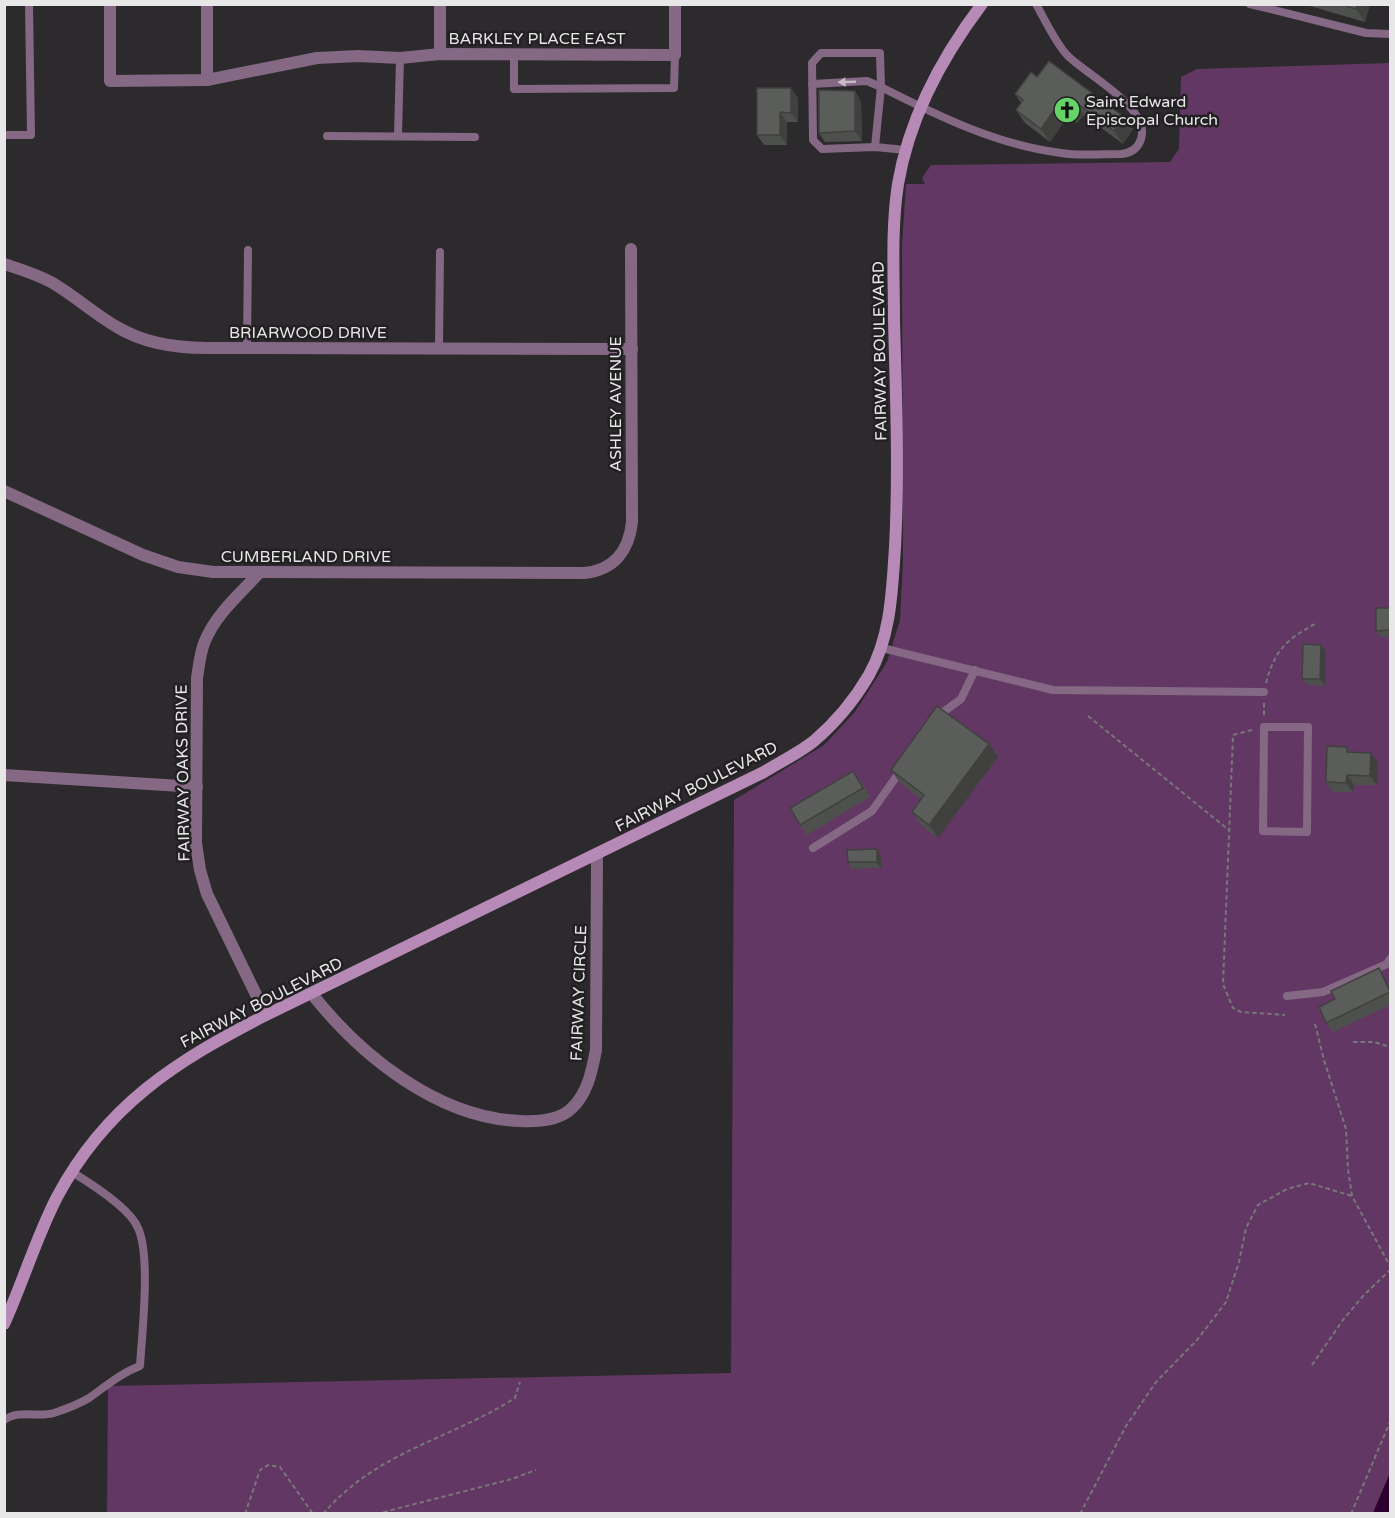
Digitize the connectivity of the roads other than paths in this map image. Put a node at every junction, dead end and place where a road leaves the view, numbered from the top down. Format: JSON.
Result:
{"nodes":[{"id":1,"x":29,"y":4,"type":"edge"},
{"id":2,"x":110,"y":4,"type":"edge"},
{"id":3,"x":207,"y":4,"type":"edge"},
{"id":4,"x":440,"y":4,"type":"edge"},
{"id":5,"x":675,"y":4,"type":"edge"},
{"id":6,"x":982,"y":4,"type":"edge"},
{"id":7,"x":1036,"y":4,"type":"edge"},
{"id":8,"x":1250,"y":4,"type":"edge"},
{"id":9,"x":1390,"y":34,"type":"edge"},
{"id":10,"x":440,"y":54,"type":"junction"},
{"id":11,"x":514,"y":55,"type":"junction"},
{"id":12,"x":675,"y":55,"type":"junction"},
{"id":13,"x":400,"y":58,"type":"junction"},
{"id":14,"x":207,"y":80,"type":"junction"},
{"id":15,"x":812,"y":84,"type":"junction"},
{"id":16,"x":881,"y":87,"type":"junction"},
{"id":17,"x":921,"y":107,"type":"junction"},
{"id":18,"x":4,"y":135,"type":"edge"},
{"id":19,"x":398,"y":135,"type":"junction"},
{"id":20,"x":327,"y":136,"type":"dead end"},
{"id":21,"x":475,"y":137,"type":"dead end"},
{"id":22,"x":875,"y":147,"type":"junction"},
{"id":23,"x":906,"y":150,"type":"junction"},
{"id":24,"x":632,"y":249,"type":"dead end"},
{"id":25,"x":248,"y":250,"type":"dead end"},
{"id":26,"x":440,"y":252,"type":"dead end"},
{"id":27,"x":4,"y":264,"type":"edge"},
{"id":28,"x":247,"y":348,"type":"junction"},
{"id":29,"x":439,"y":348,"type":"junction"},
{"id":30,"x":632,"y":349,"type":"junction"},
{"id":31,"x":4,"y":491,"type":"edge"},
{"id":32,"x":620,"y":557,"type":"joint"},
{"id":33,"x":259,"y":573,"type":"junction"},
{"id":34,"x":882,"y":648,"type":"junction"},
{"id":35,"x":975,"y":670,"type":"junction"},
{"id":36,"x":1263,"y":692,"type":"road end"},
{"id":37,"x":935,"y":722,"type":"edge"},
{"id":38,"x":1264,"y":727,"type":"joint"},
{"id":39,"x":903,"y":766,"type":"edge"},
{"id":40,"x":4,"y":775,"type":"edge"},
{"id":41,"x":197,"y":787,"type":"junction"},
{"id":42,"x":813,"y":848,"type":"dead end"},
{"id":43,"x":597,"y":854,"type":"junction"},
{"id":44,"x":1390,"y":959,"type":"edge"},
{"id":45,"x":312,"y":994,"type":"junction"},
{"id":46,"x":1287,"y":996,"type":"dead end"},
{"id":47,"x":266,"y":1015,"type":"junction"},
{"id":48,"x":72,"y":1172,"type":"junction"},
{"id":49,"x":4,"y":1324,"type":"edge"},
{"id":50,"x":4,"y":1420,"type":"edge"}],
"edges":[{"from":1,"to":18,"type":"lane"},
{"from":2,"to":14,"type":"street","name":"BARKLEY PLACE EAST"},
{"from":3,"to":14,"type":"street"},
{"from":4,"to":10,"type":"street"},
{"from":5,"to":12,"type":"street"},
{"from":6,"to":17,"type":"street","name":"FAIRWAY BOULEVARD"},
{"from":7,"to":17,"type":"lane"},
{"from":8,"to":9,"type":"lane"},
{"from":10,"to":11,"type":"street","name":"BARKLEY PLACE EAST"},
{"from":10,"to":13,"type":"street","name":"BARKLEY PLACE EAST"},
{"from":11,"to":12,"type":"street","name":"BARKLEY PLACE EAST"},
{"from":11,"to":12,"type":"lane"},
{"from":13,"to":14,"type":"street","name":"BARKLEY PLACE EAST"},
{"from":13,"to":19,"type":"lane"},
{"from":16,"to":15,"type":"lane","one_way":true},
{"from":15,"to":16,"type":"lane"},
{"from":15,"to":22,"type":"lane"},
{"from":16,"to":17,"type":"lane"},
{"from":16,"to":22,"type":"lane"},
{"from":17,"to":23,"type":"street","name":"FAIRWAY BOULEVARD"},
{"from":19,"to":20,"type":"lane"},
{"from":19,"to":21,"type":"lane"},
{"from":22,"to":23,"type":"lane"},
{"from":23,"to":34,"type":"street","name":"FAIRWAY BOULEVARD"},
{"from":24,"to":30,"type":"street","name":"ASHLEY AVENUE"},
{"from":25,"to":28,"type":"lane"},
{"from":26,"to":29,"type":"lane"},
{"from":27,"to":28,"type":"street","name":"BRIARWOOD DRIVE"},
{"from":28,"to":29,"type":"street","name":"BRIARWOOD DRIVE"},
{"from":29,"to":30,"type":"street","name":"BRIARWOOD DRIVE"},
{"from":30,"to":32,"type":"street","name":"ASHLEY AVENUE"},
{"from":31,"to":33,"type":"street","name":"CUMBERLAND DRIVE"},
{"from":32,"to":33,"type":"street","name":"CUMBERLAND DRIVE"},
{"from":33,"to":41,"type":"street","name":"FAIRWAY OAKS DRIVE"},
{"from":34,"to":35,"type":"lane"},
{"from":34,"to":43,"type":"street","name":"FAIRWAY BOULEVARD"},
{"from":35,"to":36,"type":"lane"},
{"from":35,"to":37,"type":"lane"},
{"from":38,"to":38,"type":"lane"},
{"from":39,"to":42,"type":"lane"},
{"from":40,"to":41,"type":"street"},
{"from":41,"to":47,"type":"street","name":"FAIRWAY OAKS DRIVE"},
{"from":43,"to":45,"type":"street","name":"FAIRWAY BOULEVARD"},
{"from":43,"to":45,"type":"street","name":"FAIRWAY CIRCLE"},
{"from":44,"to":46,"type":"lane"},
{"from":45,"to":47,"type":"street","name":"FAIRWAY BOULEVARD"},
{"from":47,"to":48,"type":"street","name":"FAIRWAY BOULEVARD"},
{"from":48,"to":49,"type":"street","name":"FAIRWAY BOULEVARD"},
{"from":48,"to":50,"type":"lane"}]}
